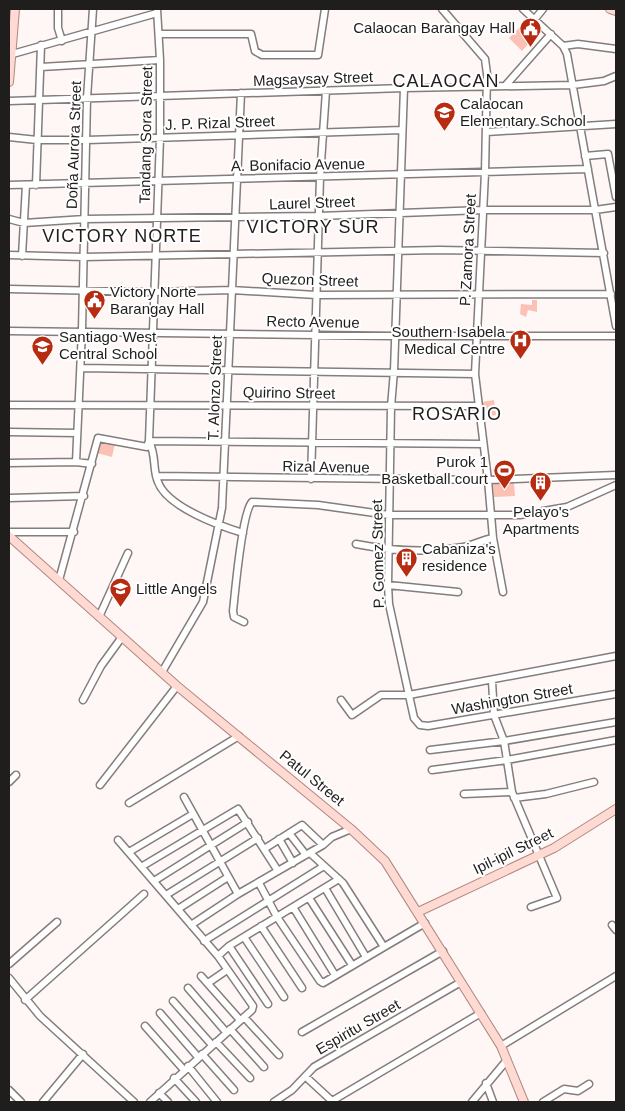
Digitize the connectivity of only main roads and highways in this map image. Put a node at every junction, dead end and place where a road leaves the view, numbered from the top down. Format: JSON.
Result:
{"nodes":[{"id":1,"x":15,"y":9,"type":"edge"},
{"id":2,"x":610,"y":9,"type":"edge"},
{"id":3,"x":616,"y":11,"type":"edge"},
{"id":4,"x":11,"y":54,"type":"edge"},
{"id":5,"x":9,"y":82,"type":"edge"},
{"id":6,"x":9,"y":534,"type":"edge"},
{"id":7,"x":616,"y":809,"type":"edge"},
{"id":8,"x":418,"y":912,"type":"junction"},
{"id":9,"x":524,"y":1102,"type":"edge"}],
"edges":[{"from":1,"to":4,"type":"main road"},
{"from":2,"to":3,"type":"main road"},
{"from":4,"to":5,"type":"main road"},
{"from":6,"to":8,"type":"main road","name":"Patul Street"},
{"from":7,"to":8,"type":"main road","name":"Ipil-ipil Street"},
{"from":8,"to":9,"type":"main road","name":"Patul Street"}]}
